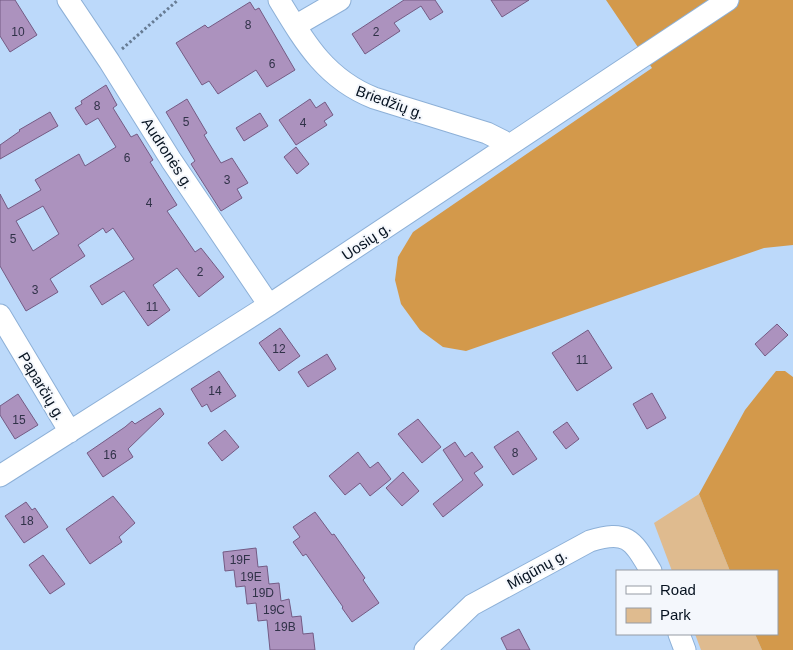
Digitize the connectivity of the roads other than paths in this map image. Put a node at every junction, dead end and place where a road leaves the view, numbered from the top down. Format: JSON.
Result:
{"nodes":[{"id":1,"x":68,"y":0,"type":"edge"},
{"id":2,"x":280,"y":0,"type":"edge"},
{"id":3,"x":340,"y":0,"type":"edge"},
{"id":4,"x":728,"y":0,"type":"edge"},
{"id":5,"x":295,"y":26,"type":"junction"},
{"id":6,"x":506,"y":147,"type":"junction"},
{"id":7,"x":269,"y":305,"type":"junction"},
{"id":8,"x":0,"y":315,"type":"edge"},
{"id":9,"x":70,"y":432,"type":"junction"},
{"id":10,"x":0,"y":476,"type":"edge"},
{"id":11,"x":650,"y":570,"type":"edge"},
{"id":12,"x":679,"y":635,"type":"edge"},
{"id":13,"x":425,"y":650,"type":"edge"},
{"id":14,"x":685,"y":650,"type":"edge"}],
"edges":[{"from":1,"to":7,"type":"street","name":"Audronės g."},
{"from":2,"to":5,"type":"street","name":"Briedžių g."},
{"from":3,"to":5,"type":"street"},
{"from":4,"to":6,"type":"street","name":"Uosių g."},
{"from":5,"to":6,"type":"street","name":"Briedžių g."},
{"from":6,"to":7,"type":"street","name":"Uosių g."},
{"from":7,"to":9,"type":"street","name":"Uosių g."},
{"from":8,"to":9,"type":"street","name":"Paparčių g."},
{"from":9,"to":10,"type":"street","name":"Uosių g."},
{"from":11,"to":13,"type":"street","name":"Migūnų g."},
{"from":12,"to":14,"type":"street"}]}
